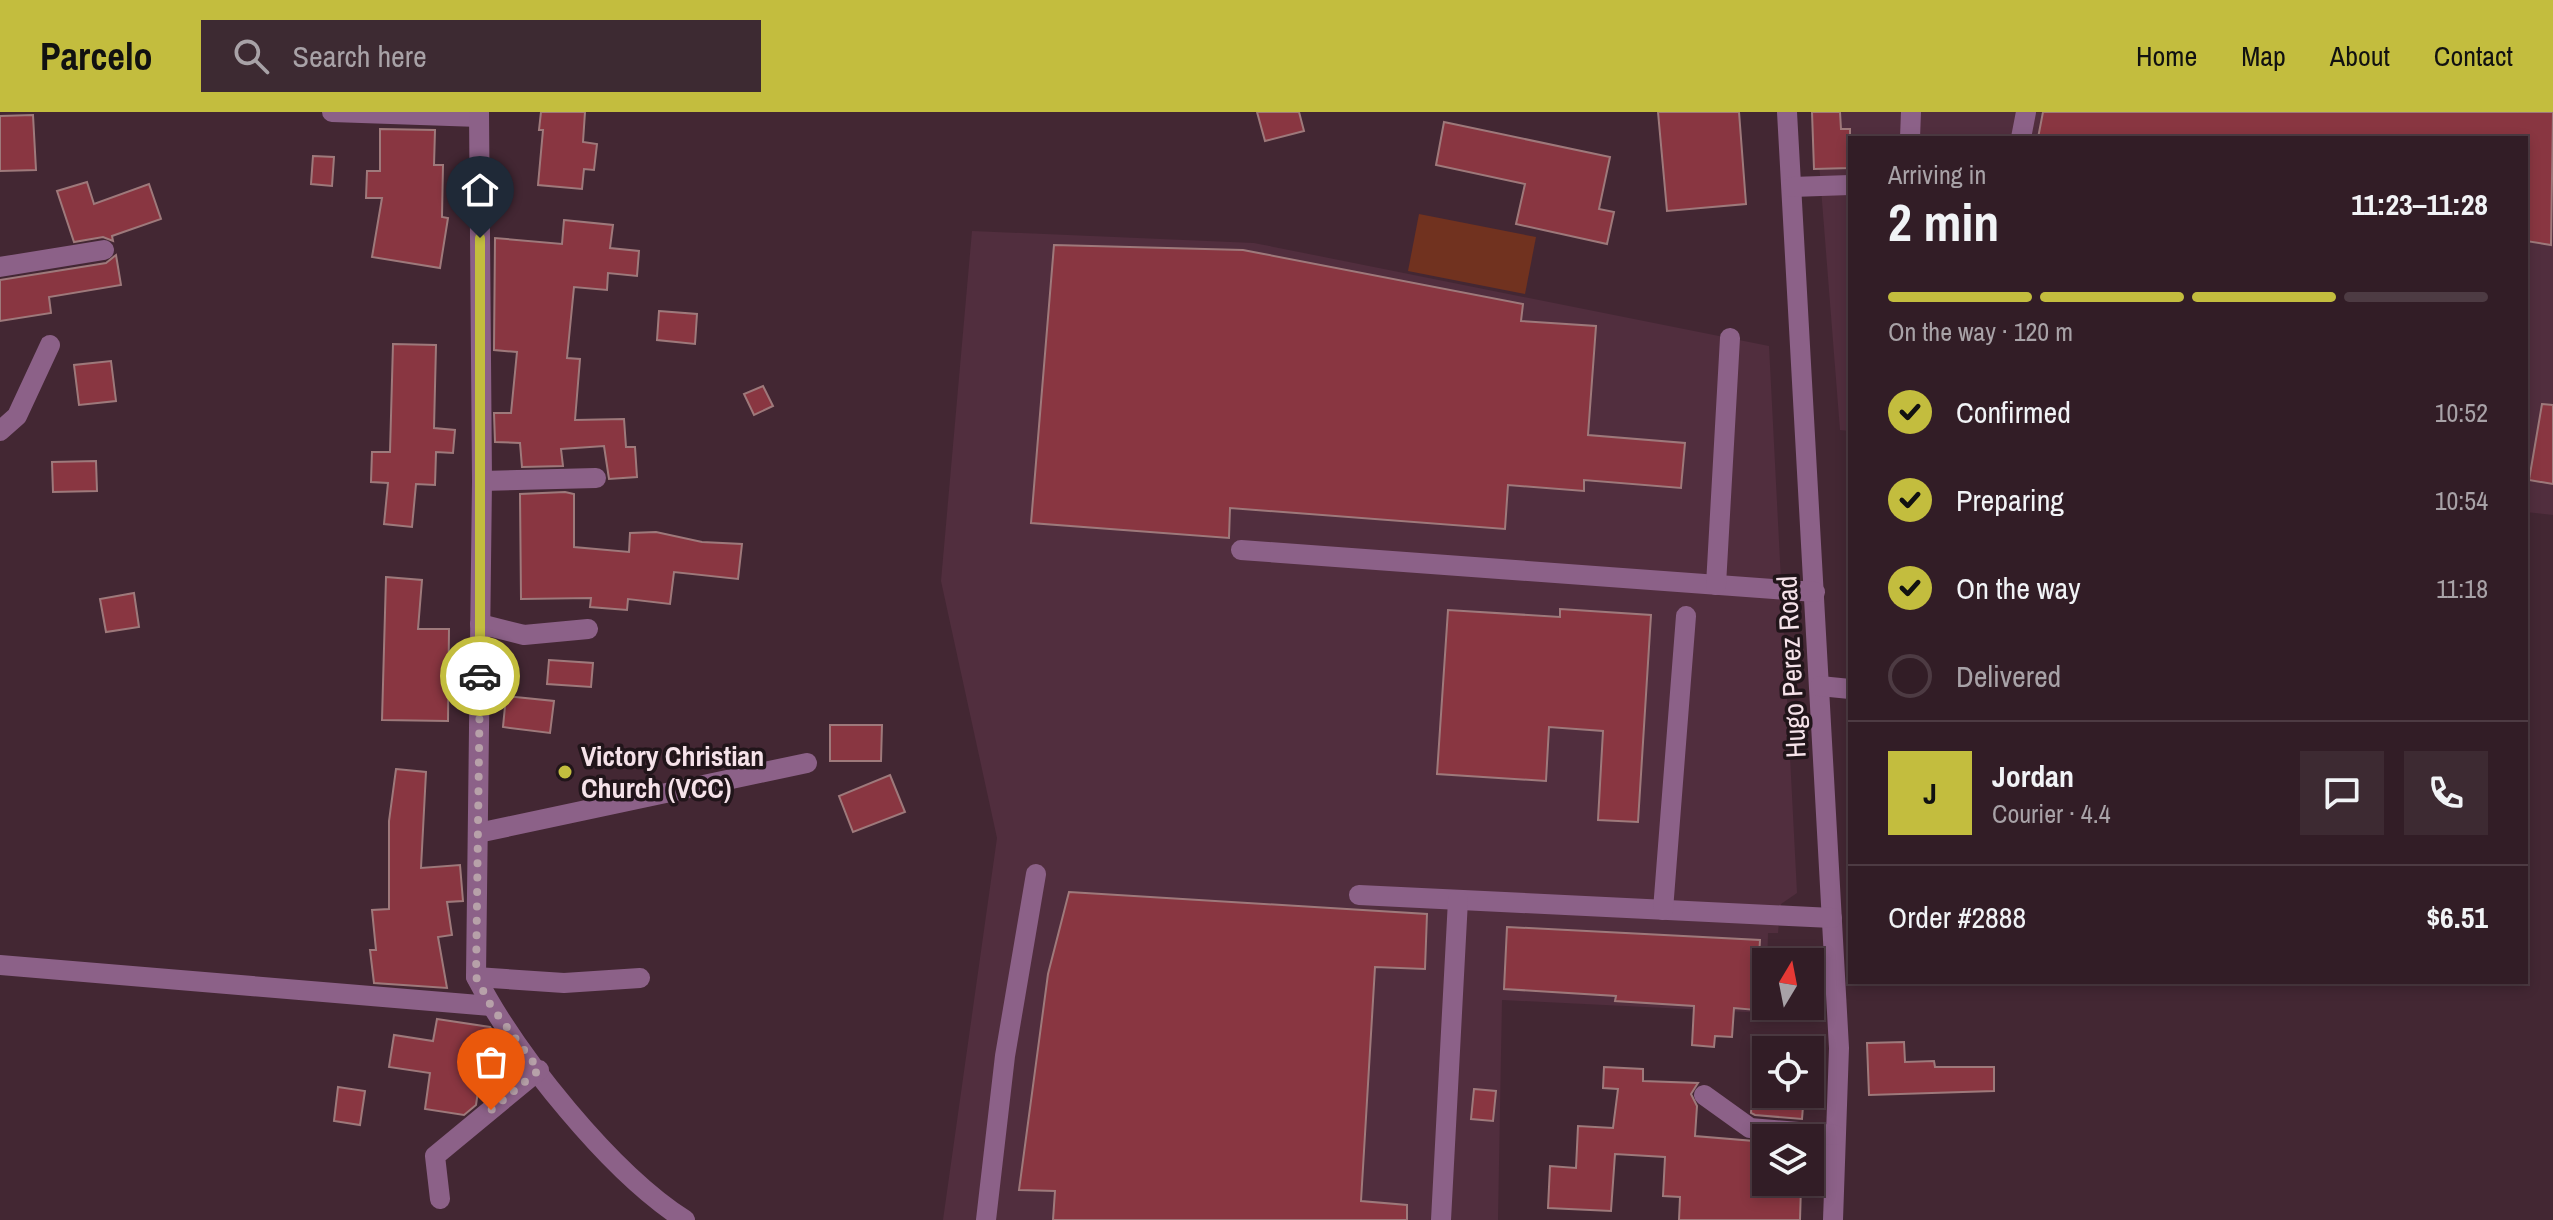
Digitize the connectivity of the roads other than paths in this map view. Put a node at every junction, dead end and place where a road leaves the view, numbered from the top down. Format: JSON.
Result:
{"nodes":[{"id":1,"x":332,"y":112,"type":"edge"},
{"id":2,"x":1787,"y":112,"type":"edge"},
{"id":3,"x":1911,"y":112,"type":"edge"},
{"id":4,"x":2026,"y":112,"type":"edge"},
{"id":5,"x":479,"y":114,"type":"edge"},
{"id":6,"x":1910,"y":136,"type":"edge"},
{"id":7,"x":2021,"y":136,"type":"edge"},
{"id":8,"x":1848,"y":185,"type":"edge"},
{"id":9,"x":1792,"y":187,"type":"junction"},
{"id":10,"x":104,"y":250,"type":"dead end"},
{"id":11,"x":0,"y":267,"type":"edge"},
{"id":12,"x":1730,"y":338,"type":"dead end"},
{"id":13,"x":50,"y":345,"type":"dead end"},
{"id":14,"x":0,"y":431,"type":"edge"},
{"id":15,"x":596,"y":478,"type":"dead end"},
{"id":16,"x":482,"y":481,"type":"junction"},
{"id":17,"x":1241,"y":550,"type":"dead end"},
{"id":18,"x":1716,"y":585,"type":"junction"},
{"id":19,"x":1815,"y":592,"type":"junction"},
{"id":20,"x":1686,"y":616,"type":"dead end"},
{"id":21,"x":480,"y":624,"type":"junction"},
{"id":22,"x":588,"y":629,"type":"dead end"},
{"id":23,"x":1820,"y":686,"type":"junction"},
{"id":24,"x":1848,"y":689,"type":"edge"},
{"id":25,"x":807,"y":763,"type":"dead end"},
{"id":26,"x":478,"y":833,"type":"junction"},
{"id":27,"x":1036,"y":874,"type":"dead end"},
{"id":28,"x":1359,"y":895,"type":"dead end"},
{"id":29,"x":1458,"y":900,"type":"junction"},
{"id":30,"x":1663,"y":910,"type":"junction"},
{"id":31,"x":1832,"y":918,"type":"junction"},
{"id":32,"x":0,"y":965,"type":"edge"},
{"id":33,"x":476,"y":977,"type":"junction"},
{"id":34,"x":640,"y":978,"type":"dead end"},
{"id":35,"x":491,"y":1006,"type":"junction"},
{"id":36,"x":539,"y":1070,"type":"junction"},
{"id":37,"x":1704,"y":1095,"type":"dead end"},
{"id":38,"x":1835,"y":1135,"type":"junction"},
{"id":39,"x":440,"y":1199,"type":"dead end"},
{"id":40,"x":658,"y":1212,"type":"edge"},
{"id":41,"x":685,"y":1220,"type":"edge"},
{"id":42,"x":986,"y":1220,"type":"edge"},
{"id":43,"x":1441,"y":1220,"type":"edge"},
{"id":44,"x":1833,"y":1220,"type":"edge"}],
"edges":[{"from":1,"to":5,"type":"street"},
{"from":2,"to":9,"type":"street","name":"Hugo Perez Road"},
{"from":3,"to":6,"type":"street"},
{"from":4,"to":7,"type":"street"},
{"from":5,"to":16,"type":"street"},
{"from":8,"to":9,"type":"street"},
{"from":9,"to":19,"type":"street","name":"Hugo Perez Road"},
{"from":10,"to":11,"type":"street"},
{"from":12,"to":18,"type":"street"},
{"from":13,"to":14,"type":"street"},
{"from":15,"to":16,"type":"street"},
{"from":16,"to":21,"type":"street"},
{"from":17,"to":18,"type":"street"},
{"from":18,"to":19,"type":"street"},
{"from":19,"to":23,"type":"street","name":"Hugo Perez Road"},
{"from":20,"to":30,"type":"street"},
{"from":21,"to":22,"type":"street"},
{"from":21,"to":26,"type":"street"},
{"from":23,"to":24,"type":"street"},
{"from":23,"to":31,"type":"street","name":"Hugo Perez Road"},
{"from":25,"to":26,"type":"street"},
{"from":26,"to":33,"type":"street"},
{"from":27,"to":42,"type":"street"},
{"from":28,"to":29,"type":"street"},
{"from":29,"to":30,"type":"street"},
{"from":29,"to":43,"type":"street"},
{"from":30,"to":31,"type":"street"},
{"from":31,"to":38,"type":"street","name":"Hugo Perez Road"},
{"from":32,"to":35,"type":"street"},
{"from":33,"to":34,"type":"street"},
{"from":33,"to":35,"type":"street"},
{"from":35,"to":36,"type":"street"},
{"from":36,"to":39,"type":"street"},
{"from":36,"to":40,"type":"street"},
{"from":37,"to":38,"type":"street"},
{"from":38,"to":44,"type":"street","name":"Hugo Perez Road"},
{"from":40,"to":41,"type":"street"}]}
